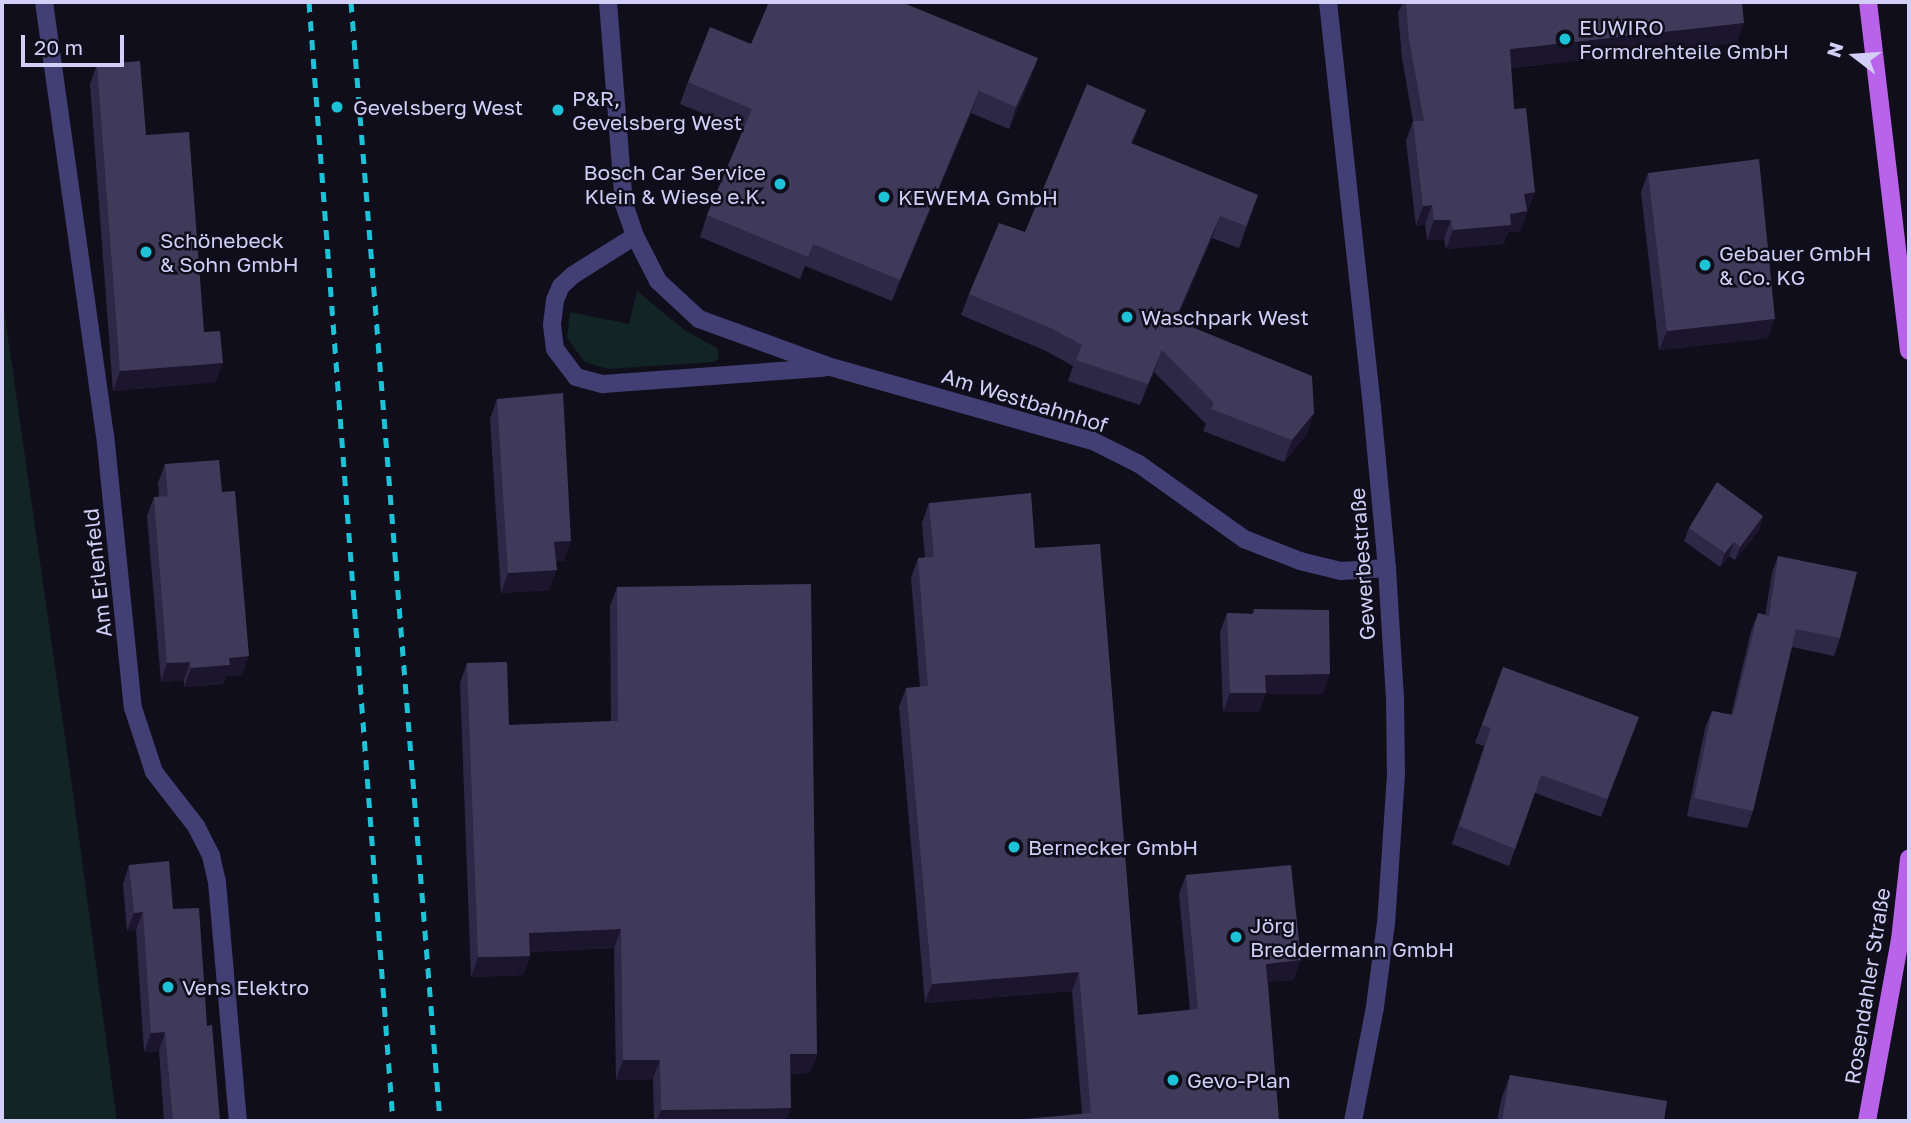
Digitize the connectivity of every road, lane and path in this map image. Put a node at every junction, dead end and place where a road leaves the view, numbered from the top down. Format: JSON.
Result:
{"nodes":[{"id":1,"x":44,"y":2,"type":"edge"},
{"id":2,"x":608,"y":2,"type":"edge"},
{"id":3,"x":1328,"y":2,"type":"edge"},
{"id":4,"x":1867,"y":2,"type":"edge"},
{"id":5,"x":635,"y":236,"type":"junction"},
{"id":6,"x":1909,"y":351,"type":"edge"},
{"id":7,"x":831,"y":368,"type":"junction"},
{"id":8,"x":1387,"y":568,"type":"junction"},
{"id":9,"x":1909,"y":858,"type":"edge"},
{"id":10,"x":238,"y":1121,"type":"edge"},
{"id":11,"x":1353,"y":1121,"type":"edge"},
{"id":12,"x":1867,"y":1121,"type":"edge"}],
"edges":[{"from":1,"to":10,"type":"street","name":"Am Erlenfeld"},
{"from":2,"to":5,"type":"street","name":"Am Westbahnhof"},
{"from":3,"to":8,"type":"street","name":"Gewerbestraße"},
{"from":4,"to":6,"type":"main road"},
{"from":5,"to":7,"type":"street","name":"Am Westbahnhof"},
{"from":5,"to":7,"type":"street","name":"Am Westbahnhof"},
{"from":7,"to":8,"type":"street","name":"Am Westbahnhof"},
{"from":8,"to":11,"type":"street","name":"Gewerbestraße"},
{"from":9,"to":12,"type":"main road","name":"Rosendahler Straße"}]}
